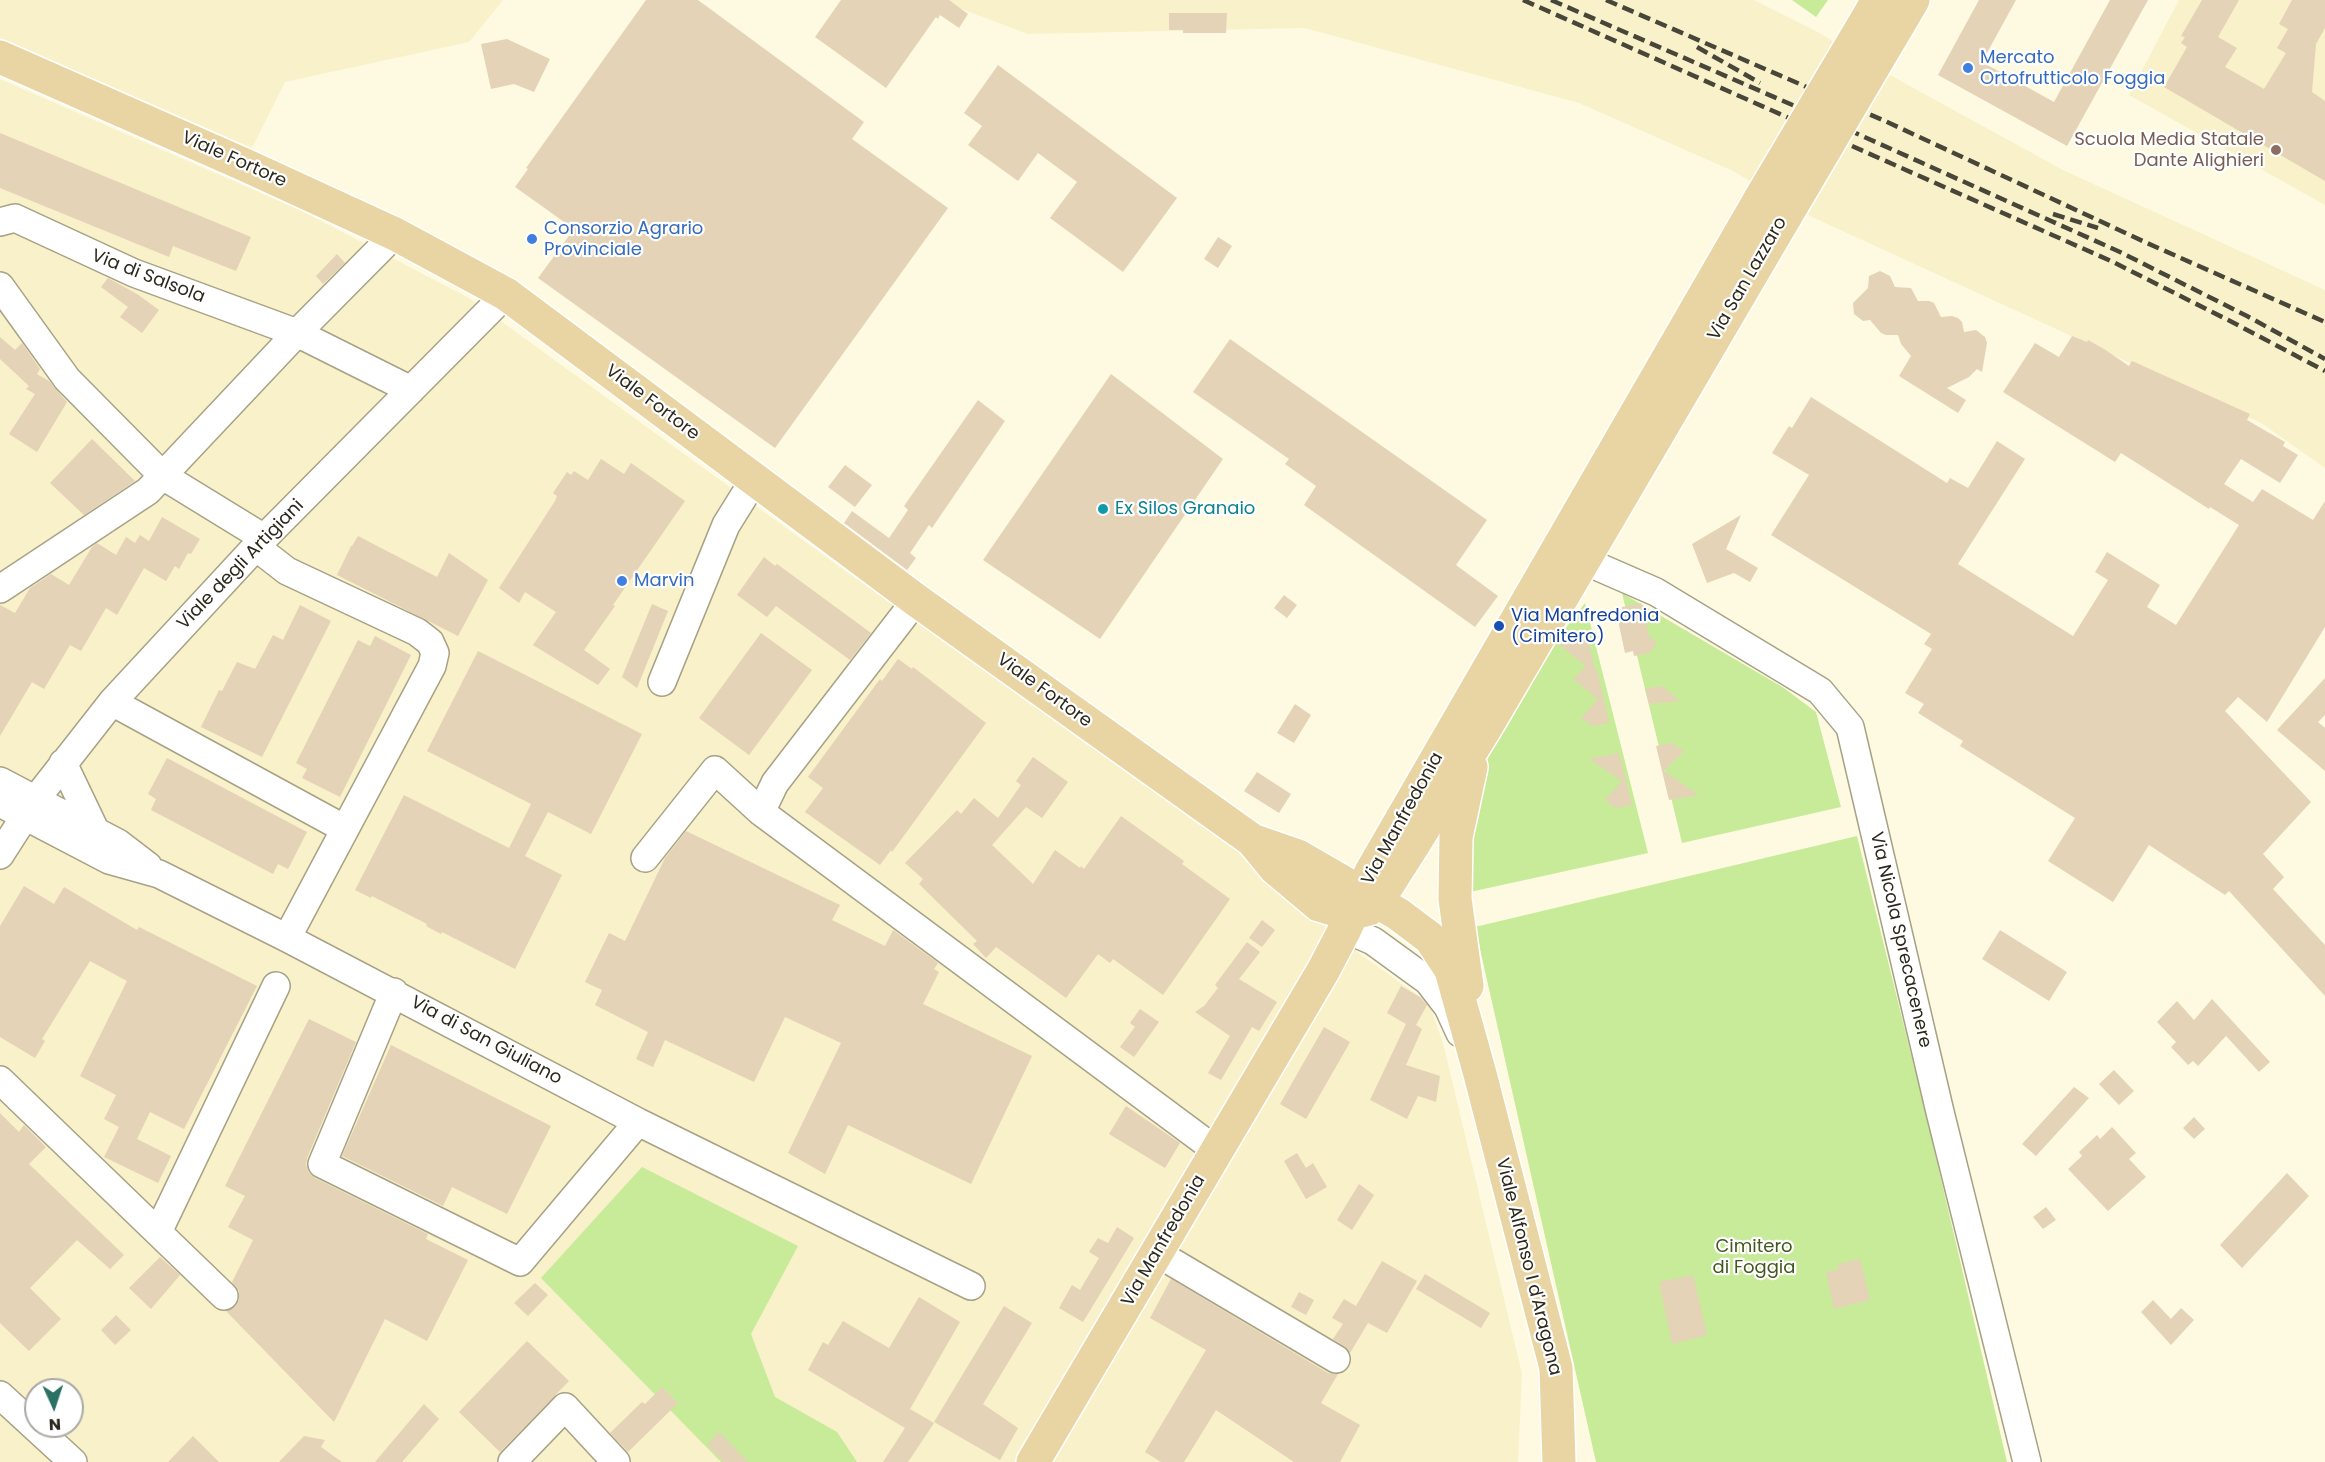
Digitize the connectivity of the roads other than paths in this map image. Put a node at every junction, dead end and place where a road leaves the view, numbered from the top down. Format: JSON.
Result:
{"nodes":[{"id":1,"x":1913,"y":0,"type":"edge"},
{"id":2,"x":1877,"y":21,"type":"edge"},
{"id":3,"x":2,"y":59,"type":"edge"},
{"id":4,"x":0,"y":222,"type":"edge"},
{"id":5,"x":395,"y":234,"type":"junction"},
{"id":6,"x":0,"y":286,"type":"edge"},
{"id":7,"x":506,"y":294,"type":"junction"},
{"id":8,"x":297,"y":333,"type":"junction"},
{"id":9,"x":411,"y":390,"type":"junction"},
{"id":10,"x":163,"y":476,"type":"junction"},
{"id":11,"x":754,"y":480,"type":"junction"},
{"id":12,"x":260,"y":542,"type":"junction"},
{"id":13,"x":1571,"y":552,"type":"junction"},
{"id":14,"x":0,"y":589,"type":"edge"},
{"id":15,"x":916,"y":600,"type":"junction"},
{"id":16,"x":662,"y":682,"type":"dead end"},
{"id":17,"x":112,"y":702,"type":"junction"},
{"id":18,"x":1486,"y":727,"type":"junction"},
{"id":19,"x":63,"y":763,"type":"junction"},
{"id":20,"x":0,"y":781,"type":"edge"},
{"id":21,"x":0,"y":802,"type":"edge"},
{"id":22,"x":31,"y":808,"type":"junction"},
{"id":23,"x":761,"y":812,"type":"junction"},
{"id":24,"x":345,"y":829,"type":"junction"},
{"id":25,"x":96,"y":832,"type":"junction"},
{"id":26,"x":1252,"y":840,"type":"junction"},
{"id":27,"x":0,"y":855,"type":"edge"},
{"id":28,"x":645,"y":858,"type":"dead end"},
{"id":29,"x":159,"y":874,"type":"junction"},
{"id":30,"x":1319,"y":905,"type":"junction"},
{"id":31,"x":1359,"y":909,"type":"junction"},
{"id":32,"x":287,"y":938,"type":"junction"},
{"id":33,"x":1323,"y":971,"type":"junction"},
{"id":34,"x":276,"y":986,"type":"dead end"},
{"id":35,"x":394,"y":992,"type":"junction"},
{"id":36,"x":1480,"y":1074,"type":"junction"},
{"id":37,"x":0,"y":1080,"type":"edge"},
{"id":38,"x":638,"y":1122,"type":"junction"},
{"id":39,"x":1217,"y":1151,"type":"junction"},
{"id":40,"x":158,"y":1232,"type":"junction"},
{"id":41,"x":1157,"y":1253,"type":"junction"},
{"id":42,"x":971,"y":1286,"type":"dead end"},
{"id":43,"x":224,"y":1296,"type":"dead end"},
{"id":44,"x":1336,"y":1359,"type":"dead end"},
{"id":45,"x":0,"y":1395,"type":"edge"},
{"id":46,"x":73,"y":1462,"type":"edge"},
{"id":47,"x":512,"y":1462,"type":"edge"},
{"id":48,"x":616,"y":1462,"type":"edge"},
{"id":49,"x":1033,"y":1462,"type":"edge"},
{"id":50,"x":1559,"y":1462,"type":"edge"},
{"id":51,"x":2027,"y":1462,"type":"edge"}],
"edges":[{"from":1,"to":2,"type":"main road","name":"Via San Lazzaro"},
{"from":2,"to":13,"type":"main road","name":"Via San Lazzaro","bridge":true},
{"from":3,"to":5,"type":"main road","name":"Viale Fortore"},
{"from":4,"to":8,"type":"street","name":"Via di Salsola"},
{"from":5,"to":7,"type":"main road","name":"Viale Fortore"},
{"from":5,"to":8,"type":"street"},
{"from":6,"to":10,"type":"street"},
{"from":7,"to":9,"type":"street","name":"Viale degli Artigiani"},
{"from":7,"to":11,"type":"main road","name":"Viale Fortore"},
{"from":8,"to":9,"type":"street","name":"Via di Salsola"},
{"from":8,"to":10,"type":"street"},
{"from":9,"to":12,"type":"street","name":"Viale degli Artigiani"},
{"from":10,"to":12,"type":"street"},
{"from":10,"to":14,"type":"street"},
{"from":11,"to":15,"type":"main road","name":"Viale Fortore"},
{"from":11,"to":16,"type":"street"},
{"from":12,"to":17,"type":"street","name":"Viale degli Artigiani"},
{"from":12,"to":24,"type":"street"},
{"from":13,"to":18,"type":"main road","name":"Via Manfredonia"},
{"from":13,"to":31,"type":"main road","name":"Via Manfredonia"},
{"from":13,"to":51,"type":"street","name":"Via Nicola Sprecacenere"},
{"from":15,"to":23,"type":"street"},
{"from":15,"to":26,"type":"main road","name":"Viale Fortore"},
{"from":17,"to":19,"type":"street","name":"Viale degli Artigiani"},
{"from":17,"to":24,"type":"street"},
{"from":18,"to":31,"type":"main road","name":"Via Manfredonia"},
{"from":18,"to":36,"type":"main road","name":"Viale Alfonso I d'Aragona"},
{"from":19,"to":22,"type":"street","name":"Viale degli Artigiani"},
{"from":19,"to":25,"type":"street"},
{"from":20,"to":22,"type":"street"},
{"from":21,"to":22,"type":"street","name":"Via di San Giuliano"},
{"from":22,"to":25,"type":"street"},
{"from":22,"to":27,"type":"street","name":"Viale degli Artigiani"},
{"from":22,"to":29,"type":"street","name":"Via di San Giuliano"},
{"from":23,"to":28,"type":"street"},
{"from":23,"to":39,"type":"street"},
{"from":24,"to":32,"type":"street"},
{"from":25,"to":29,"type":"street"},
{"from":26,"to":30,"type":"main road","name":"Viale Fortore"},
{"from":26,"to":31,"type":"main road","name":"Viale Fortore"},
{"from":29,"to":32,"type":"street","name":"Via di San Giuliano"},
{"from":30,"to":31,"type":"main road","name":"Viale Fortore"},
{"from":30,"to":33,"type":"main road"},
{"from":31,"to":33,"type":"main road","name":"Via Manfredonia"},
{"from":31,"to":36,"type":"main road","name":"Viale Alfonso I d'Aragona"},
{"from":32,"to":35,"type":"street","name":"Via di San Giuliano"},
{"from":33,"to":39,"type":"main road","name":"Via Manfredonia"},
{"from":34,"to":40,"type":"street"},
{"from":35,"to":38,"type":"street","name":"Via di San Giuliano"},
{"from":35,"to":38,"type":"street"},
{"from":36,"to":50,"type":"main road","name":"Viale Alfonso I d'Aragona"},
{"from":37,"to":40,"type":"street"},
{"from":38,"to":42,"type":"street","name":"Via di San Giuliano"},
{"from":39,"to":41,"type":"main road","name":"Via Manfredonia"},
{"from":40,"to":43,"type":"street"},
{"from":41,"to":44,"type":"street"},
{"from":41,"to":49,"type":"main road","name":"Via Manfredonia"},
{"from":45,"to":46,"type":"street"},
{"from":47,"to":48,"type":"street"}]}
